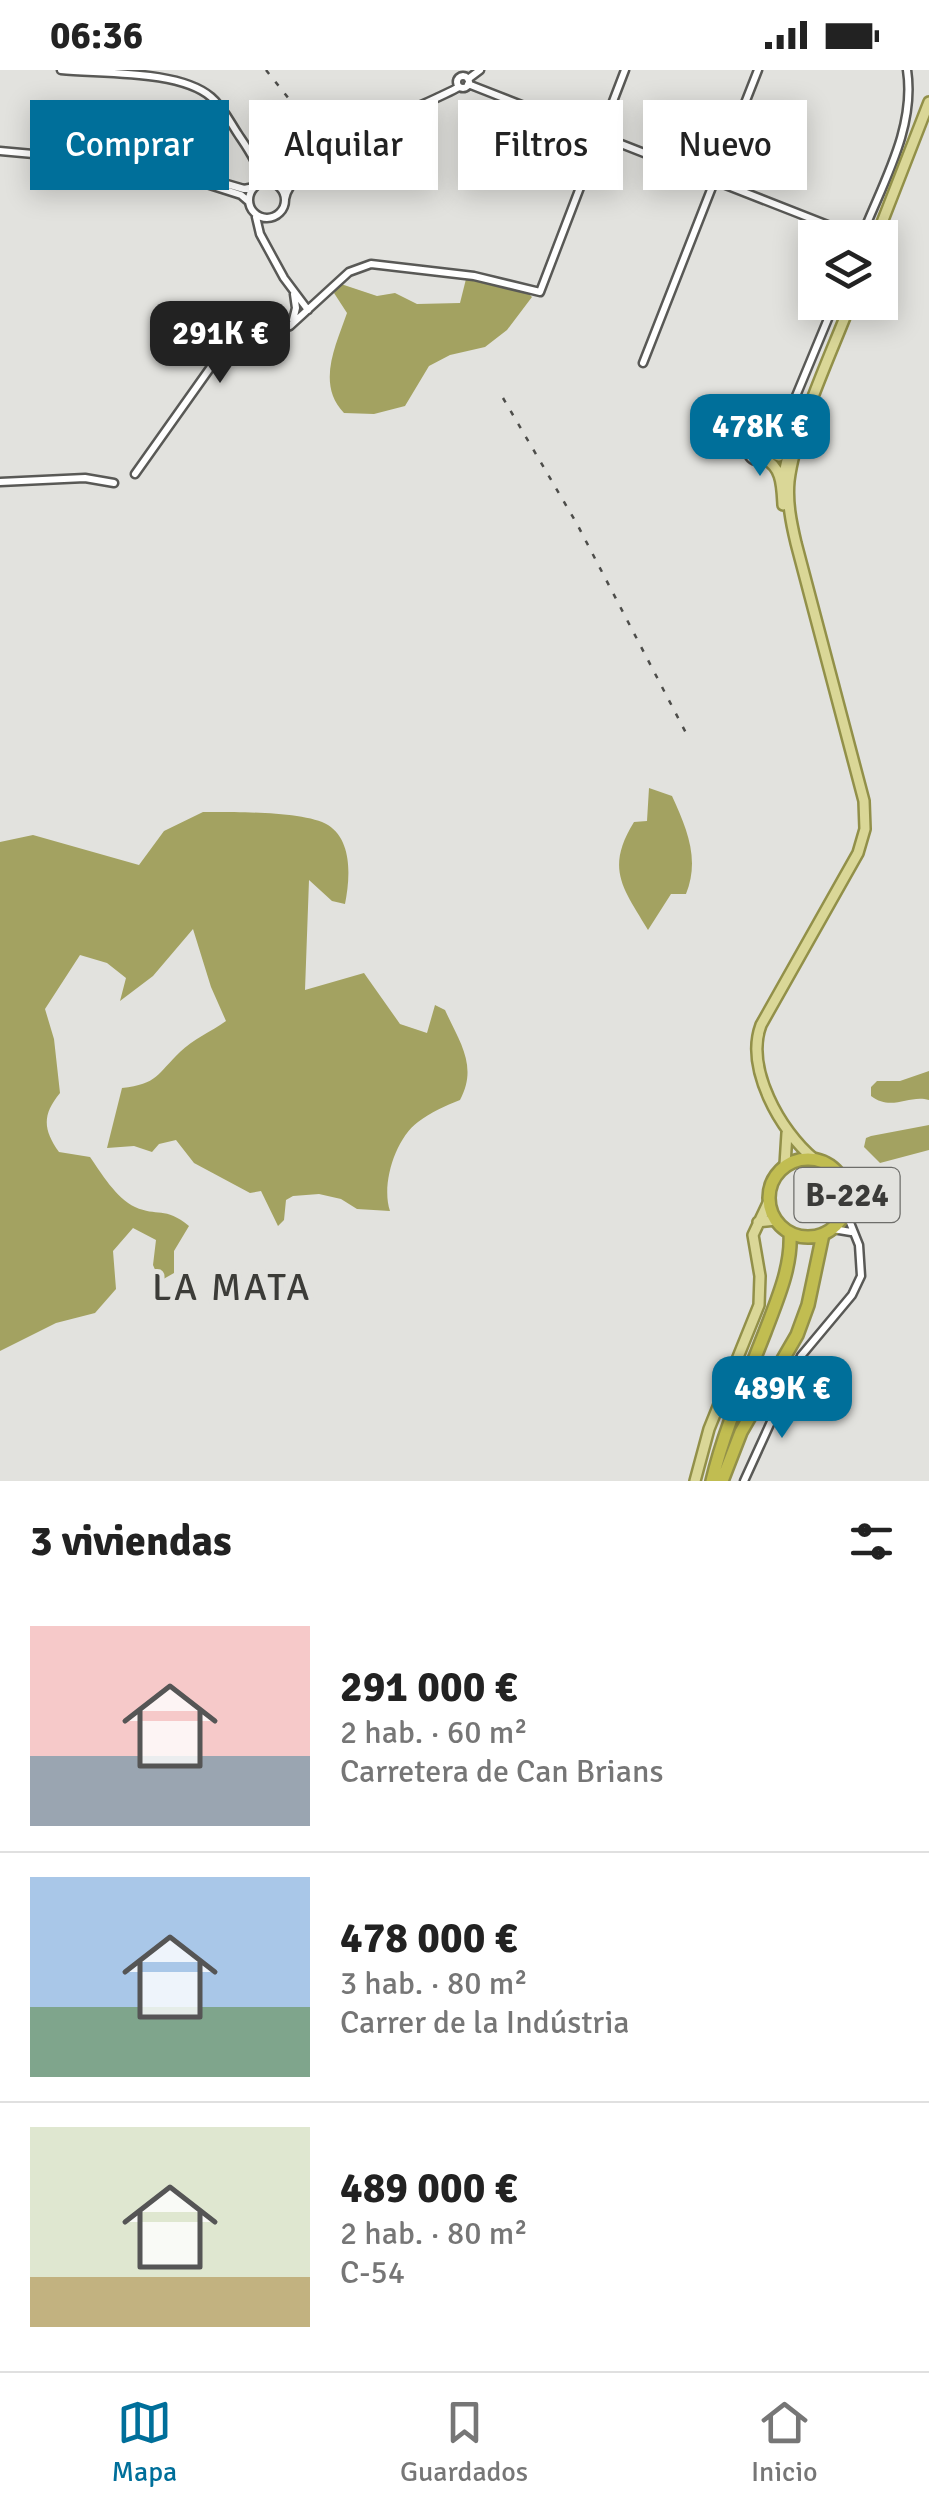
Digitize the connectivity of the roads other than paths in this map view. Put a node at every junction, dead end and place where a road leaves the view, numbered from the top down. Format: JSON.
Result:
{"nodes":[{"id":1,"x":61,"y":70,"type":"edge"},
{"id":2,"x":477,"y":70,"type":"edge"},
{"id":3,"x":625,"y":70,"type":"edge"},
{"id":4,"x":758,"y":70,"type":"edge"},
{"id":5,"x":907,"y":70,"type":"edge"},
{"id":6,"x":464,"y":82,"type":"junction"},
{"id":7,"x":423,"y":100,"type":"edge"},
{"id":8,"x":512,"y":100,"type":"edge"},
{"id":9,"x":613,"y":100,"type":"edge"},
{"id":10,"x":746,"y":100,"type":"edge"},
{"id":11,"x":929,"y":102,"type":"edge"},
{"id":12,"x":0,"y":153,"type":"edge"},
{"id":13,"x":249,"y":154,"type":"edge"},
{"id":14,"x":249,"y":188,"type":"edge"},
{"id":15,"x":254,"y":190,"type":"edge"},
{"id":16,"x":280,"y":190,"type":"edge"},
{"id":17,"x":578,"y":190,"type":"edge"},
{"id":18,"x":711,"y":190,"type":"edge"},
{"id":19,"x":740,"y":190,"type":"edge"},
{"id":20,"x":285,"y":199,"type":"junction"},
{"id":21,"x":248,"y":201,"type":"junction"},
{"id":22,"x":255,"y":214,"type":"junction"},
{"id":23,"x":276,"y":216,"type":"junction"},
{"id":24,"x":815,"y":220,"type":"edge"},
{"id":25,"x":867,"y":220,"type":"edge"},
{"id":26,"x":883,"y":220,"type":"edge"},
{"id":27,"x":260,"y":234,"type":"junction"},
{"id":28,"x":318,"y":300,"type":"junction"},
{"id":29,"x":299,"y":304,"type":"junction"},
{"id":30,"x":307,"y":311,"type":"junction"},
{"id":31,"x":828,"y":320,"type":"edge"},
{"id":32,"x":845,"y":320,"type":"edge"},
{"id":33,"x":290,"y":326,"type":"junction"},
{"id":34,"x":842,"y":328,"type":"junction"},
{"id":35,"x":643,"y":363,"type":"dead end"},
{"id":36,"x":790,"y":447,"type":"junction"},
{"id":37,"x":763,"y":452,"type":"junction"},
{"id":38,"x":134,"y":474,"type":"dead end"},
{"id":39,"x":0,"y":482,"type":"edge"},
{"id":40,"x":114,"y":483,"type":"dead end"},
{"id":41,"x":782,"y":496,"type":"junction"},
{"id":42,"x":819,"y":632,"type":"junction"},
{"id":43,"x":786,"y":1130,"type":"junction"},
{"id":44,"x":814,"y":1158,"type":"junction"},
{"id":45,"x":785,"y":1165,"type":"junction"},
{"id":46,"x":768,"y":1201,"type":"junction"},
{"id":47,"x":845,"y":1210,"type":"junction"},
{"id":48,"x":776,"y":1220,"type":"junction"},
{"id":49,"x":758,"y":1222,"type":"junction"},
{"id":50,"x":828,"y":1232,"type":"junction"},
{"id":51,"x":852,"y":1232,"type":"junction"},
{"id":52,"x":790,"y":1233,"type":"junction"},
{"id":53,"x":695,"y":1481,"type":"edge"},
{"id":54,"x":712,"y":1481,"type":"edge"},
{"id":55,"x":722,"y":1481,"type":"edge"},
{"id":56,"x":744,"y":1481,"type":"edge"}],
"edges":[{"from":1,"to":13,"type":"street"},
{"from":2,"to":6,"type":"street"},
{"from":3,"to":9,"type":"street"},
{"from":4,"to":10,"type":"street"},
{"from":5,"to":25,"type":"street"},
{"from":6,"to":7,"type":"street"},
{"from":6,"to":8,"type":"street"},
{"from":6,"to":20,"type":"street"},
{"from":11,"to":26,"type":"main road"},
{"from":12,"to":14,"type":"street"},
{"from":12,"to":21,"type":"street"},
{"from":15,"to":21,"type":"street"},
{"from":16,"to":20,"type":"street"},
{"from":17,"to":28,"type":"street"},
{"from":18,"to":35,"type":"street"},
{"from":19,"to":24,"type":"street"},
{"from":20,"to":23,"type":"street"},
{"from":21,"to":22,"type":"street"},
{"from":22,"to":23,"type":"street"},
{"from":22,"to":27,"type":"street"},
{"from":23,"to":27,"type":"street"},
{"from":27,"to":29,"type":"street"},
{"from":28,"to":29,"type":"street"},
{"from":28,"to":30,"type":"street"},
{"from":29,"to":30,"type":"street"},
{"from":29,"to":33,"type":"street"},
{"from":30,"to":33,"type":"street"},
{"from":31,"to":37,"type":"street"},
{"from":32,"to":34,"type":"main road"},
{"from":33,"to":38,"type":"street"},
{"from":34,"to":36,"type":"main road"},
{"from":34,"to":42,"type":"main road"},
{"from":36,"to":37,"type":"main road"},
{"from":36,"to":41,"type":"main road"},
{"from":37,"to":41,"type":"main road"},
{"from":39,"to":40,"type":"street"},
{"from":41,"to":42,"type":"main road"},
{"from":42,"to":43,"type":"main road","number":"B-224"},
{"from":43,"to":44,"type":"main road","number":"B-224"},
{"from":43,"to":45,"type":"main road","number":"B-224"},
{"from":44,"to":45,"type":"highway","number":"B-224"},
{"from":44,"to":47,"type":"highway","number":"B-224"},
{"from":45,"to":46,"type":"highway","number":"B-224"},
{"from":46,"to":48,"type":"highway","number":"B-224"},
{"from":46,"to":49,"type":"main road","number":"B-224"},
{"from":47,"to":50,"type":"highway","number":"B-224"},
{"from":47,"to":51,"type":"street"},
{"from":48,"to":49,"type":"main road","number":"B-224"},
{"from":48,"to":52,"type":"highway","number":"B-224"},
{"from":49,"to":53,"type":"main road","number":"B-224"},
{"from":50,"to":51,"type":"street"},
{"from":50,"to":52,"type":"highway","number":"B-224"},
{"from":50,"to":55,"type":"highway"},
{"from":51,"to":56,"type":"street"},
{"from":52,"to":54,"type":"highway"}]}
